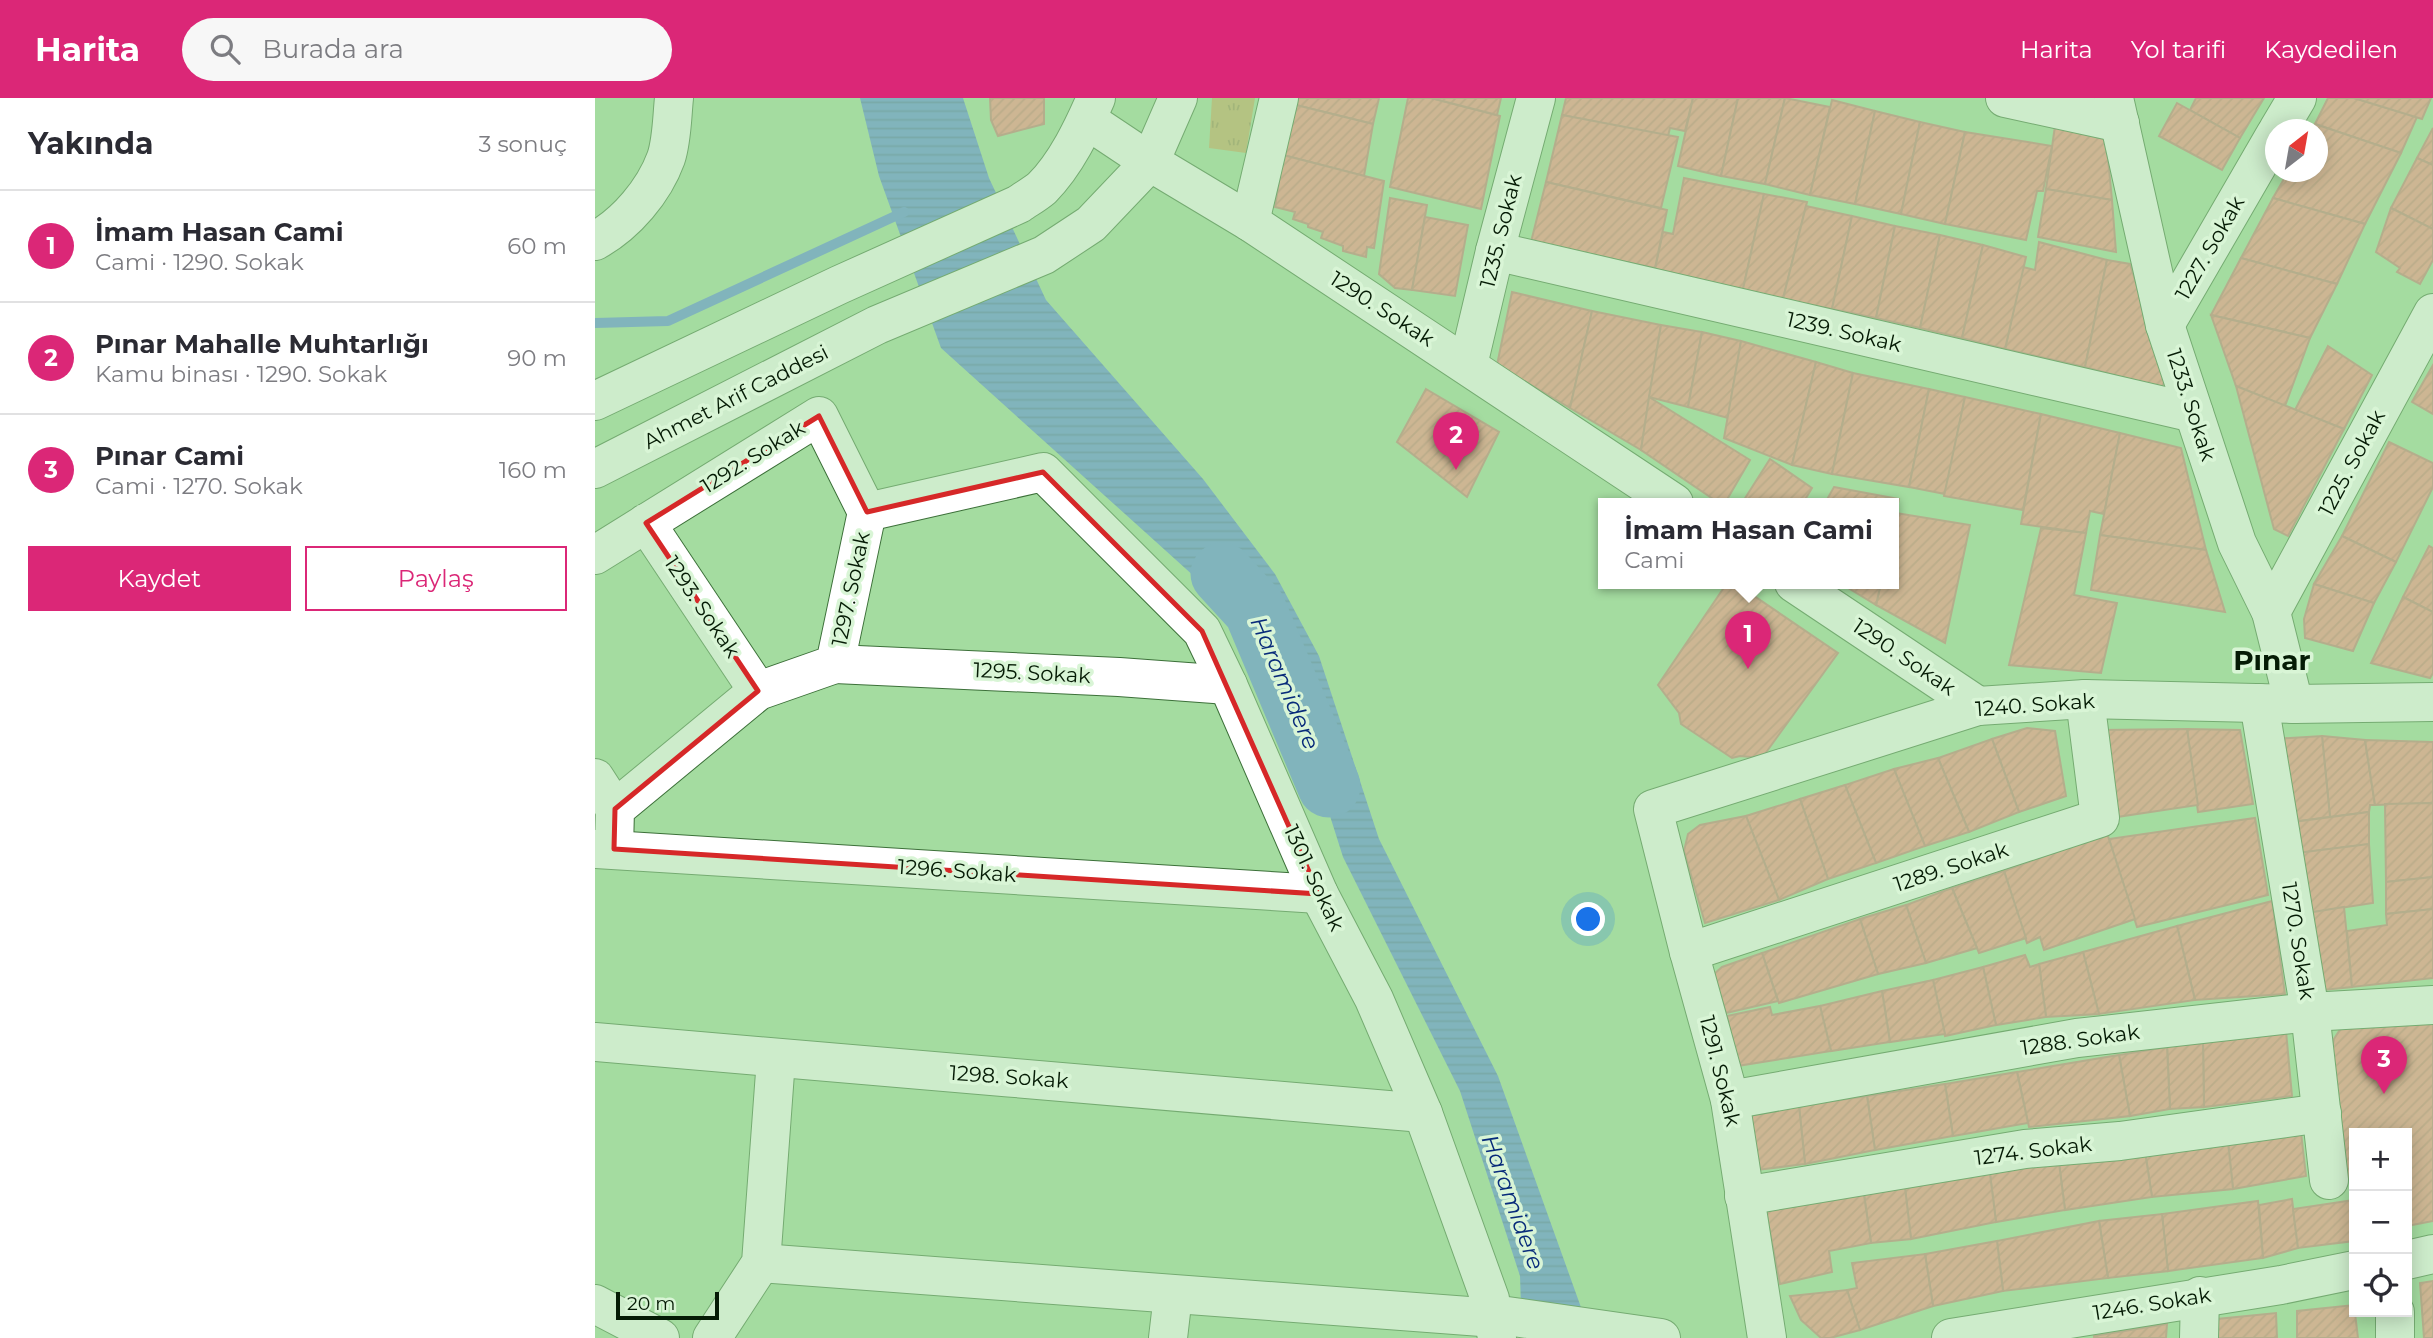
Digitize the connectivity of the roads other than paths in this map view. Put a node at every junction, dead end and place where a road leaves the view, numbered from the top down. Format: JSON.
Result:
{"nodes":[{"id":1,"x":674,"y":98,"type":"edge"},
{"id":2,"x":1178,"y":98,"type":"edge"},
{"id":3,"x":1279,"y":98,"type":"edge"},
{"id":4,"x":1536,"y":98,"type":"edge"},
{"id":5,"x":2005,"y":98,"type":"edge"},
{"id":6,"x":2297,"y":98,"type":"edge"},
{"id":7,"x":1091,"y":109,"type":"edge"},
{"id":8,"x":2117,"y":111,"type":"edge"},
{"id":9,"x":2285,"y":119,"type":"edge"},
{"id":10,"x":2265,"y":154,"type":"edge"},
{"id":11,"x":1150,"y":162,"type":"junction"},
{"id":12,"x":1249,"y":222,"type":"junction"},
{"id":13,"x":595,"y":241,"type":"edge"},
{"id":14,"x":1495,"y":251,"type":"junction"},
{"id":15,"x":2433,"y":313,"type":"edge"},
{"id":16,"x":2165,"y":326,"type":"junction"},
{"id":17,"x":1468,"y":365,"type":"junction"},
{"id":18,"x":595,"y":401,"type":"edge"},
{"id":19,"x":2194,"y":413,"type":"junction"},
{"id":20,"x":595,"y":469,"type":"edge"},
{"id":21,"x":1043,"y":472,"type":"joint"},
{"id":22,"x":1667,"y":498,"type":"edge"},
{"id":23,"x":867,"y":512,"type":"junction"},
{"id":24,"x":646,"y":523,"type":"junction"},
{"id":25,"x":595,"y":555,"type":"edge"},
{"id":26,"x":1803,"y":589,"type":"edge"},
{"id":27,"x":2271,"y":612,"type":"junction"},
{"id":28,"x":835,"y":664,"type":"junction"},
{"id":29,"x":1228,"y":685,"type":"junction"},
{"id":30,"x":758,"y":691,"type":"junction"},
{"id":31,"x":2085,"y":699,"type":"junction"},
{"id":32,"x":2433,"y":702,"type":"edge"},
{"id":33,"x":2277,"y":703,"type":"junction"},
{"id":34,"x":1978,"y":706,"type":"junction"},
{"id":35,"x":605,"y":793,"type":"edge"},
{"id":36,"x":1653,"y":809,"type":"joint"},
{"id":37,"x":605,"y":849,"type":"edge"},
{"id":38,"x":1319,"y":894,"type":"junction"},
{"id":39,"x":1689,"y":952,"type":"junction"},
{"id":40,"x":2433,"y":1005,"type":"edge"},
{"id":41,"x":2310,"y":1012,"type":"junction"},
{"id":42,"x":595,"y":1042,"type":"edge"},
{"id":43,"x":776,"y":1059,"type":"junction"},
{"id":44,"x":1730,"y":1100,"type":"junction"},
{"id":45,"x":1423,"y":1112,"type":"junction"},
{"id":46,"x":2322,"y":1113,"type":"junction"},
{"id":47,"x":2329,"y":1180,"type":"dead end"},
{"id":48,"x":1744,"y":1196,"type":"junction"},
{"id":49,"x":2433,"y":1254,"type":"edge"},
{"id":50,"x":2412,"y":1259,"type":"edge"},
{"id":51,"x":761,"y":1263,"type":"junction"},
{"id":52,"x":2349,"y":1271,"type":"edge"},
{"id":53,"x":1173,"y":1295,"type":"junction"},
{"id":54,"x":2200,"y":1296,"type":"junction"},
{"id":55,"x":595,"y":1304,"type":"edge"},
{"id":56,"x":2395,"y":1317,"type":"edge"},
{"id":57,"x":1500,"y":1324,"type":"edge"},
{"id":58,"x":1650,"y":1336,"type":"edge"},
{"id":59,"x":1971,"y":1336,"type":"edge"},
{"id":60,"x":660,"y":1338,"type":"edge"},
{"id":61,"x":712,"y":1338,"type":"edge"},
{"id":62,"x":1168,"y":1338,"type":"edge"},
{"id":63,"x":1767,"y":1338,"type":"edge"},
{"id":64,"x":2199,"y":1338,"type":"edge"},
{"id":65,"x":2395,"y":1338,"type":"edge"}],
"edges":[{"from":1,"to":13,"type":"street"},
{"from":2,"to":11,"type":"street"},
{"from":3,"to":12,"type":"street"},
{"from":4,"to":14,"type":"street","name":"1235. Sokak"},
{"from":5,"to":8,"type":"street"},
{"from":6,"to":9,"type":"street"},
{"from":7,"to":11,"type":"street","name":"1290. Sokak"},
{"from":7,"to":18,"type":"street"},
{"from":8,"to":16,"type":"street","name":"1233. Sokak"},
{"from":10,"to":16,"type":"street","name":"1227. Sokak"},
{"from":11,"to":12,"type":"street","name":"1290. Sokak"},
{"from":11,"to":20,"type":"street","name":"Ahmet Arif Caddesi"},
{"from":12,"to":17,"type":"street","name":"1290. Sokak"},
{"from":14,"to":17,"type":"street","name":"1235. Sokak"},
{"from":14,"to":19,"type":"street","name":"1239. Sokak"},
{"from":15,"to":27,"type":"street","name":"1225. Sokak"},
{"from":16,"to":19,"type":"street","name":"1233. Sokak"},
{"from":17,"to":22,"type":"street","name":"1290. Sokak"},
{"from":19,"to":27,"type":"street","name":"1233. Sokak"},
{"from":21,"to":23,"type":"street","name":"1297. Sokak"},
{"from":21,"to":29,"type":"street","name":"1301. Sokak"},
{"from":23,"to":24,"type":"street","name":"1292. Sokak"},
{"from":23,"to":28,"type":"street","name":"1297. Sokak"},
{"from":24,"to":25,"type":"street","name":"1292. Sokak"},
{"from":24,"to":30,"type":"street","name":"1293. Sokak"},
{"from":26,"to":34,"type":"street","name":"1290. Sokak"},
{"from":27,"to":33,"type":"street","name":"1233. Sokak"},
{"from":28,"to":29,"type":"street","name":"1295. Sokak"},
{"from":28,"to":30,"type":"street","name":"1297. Sokak"},
{"from":29,"to":38,"type":"street","name":"1301. Sokak"},
{"from":30,"to":35,"type":"street","name":"1297. Sokak"},
{"from":31,"to":33,"type":"street","name":"1240. Sokak"},
{"from":31,"to":34,"type":"street","name":"1240. Sokak"},
{"from":31,"to":39,"type":"street","name":"1289. Sokak"},
{"from":32,"to":33,"type":"street","name":"1240. Sokak"},
{"from":33,"to":41,"type":"street","name":"1270. Sokak"},
{"from":34,"to":36,"type":"street","name":"1240. Sokak"},
{"from":35,"to":37,"type":"street","name":"1297. Sokak"},
{"from":36,"to":39,"type":"street","name":"1291. Sokak"},
{"from":37,"to":38,"type":"street","name":"1296. Sokak"},
{"from":38,"to":45,"type":"street","name":"1301. Sokak"},
{"from":39,"to":44,"type":"street","name":"1291. Sokak"},
{"from":40,"to":41,"type":"street","name":"1288. Sokak"},
{"from":41,"to":44,"type":"street","name":"1288. Sokak"},
{"from":41,"to":46,"type":"street","name":"1270. Sokak"},
{"from":42,"to":43,"type":"street","name":"1298. Sokak"},
{"from":43,"to":45,"type":"street","name":"1298. Sokak"},
{"from":43,"to":51,"type":"street"},
{"from":44,"to":48,"type":"street","name":"1291. Sokak"},
{"from":45,"to":57,"type":"street","name":"1301. Sokak"},
{"from":46,"to":47,"type":"street","name":"1270. Sokak"},
{"from":46,"to":48,"type":"street","name":"1274. Sokak"},
{"from":48,"to":63,"type":"street","name":"1291. Sokak"},
{"from":49,"to":50,"type":"street"},
{"from":51,"to":53,"type":"street"},
{"from":51,"to":61,"type":"street"},
{"from":52,"to":54,"type":"street","name":"1246. Sokak"},
{"from":53,"to":57,"type":"street"},
{"from":53,"to":62,"type":"street"},
{"from":54,"to":59,"type":"street","name":"1246. Sokak"},
{"from":54,"to":64,"type":"street"},
{"from":55,"to":60,"type":"street"},
{"from":56,"to":65,"type":"street"},
{"from":57,"to":58,"type":"street"}]}
